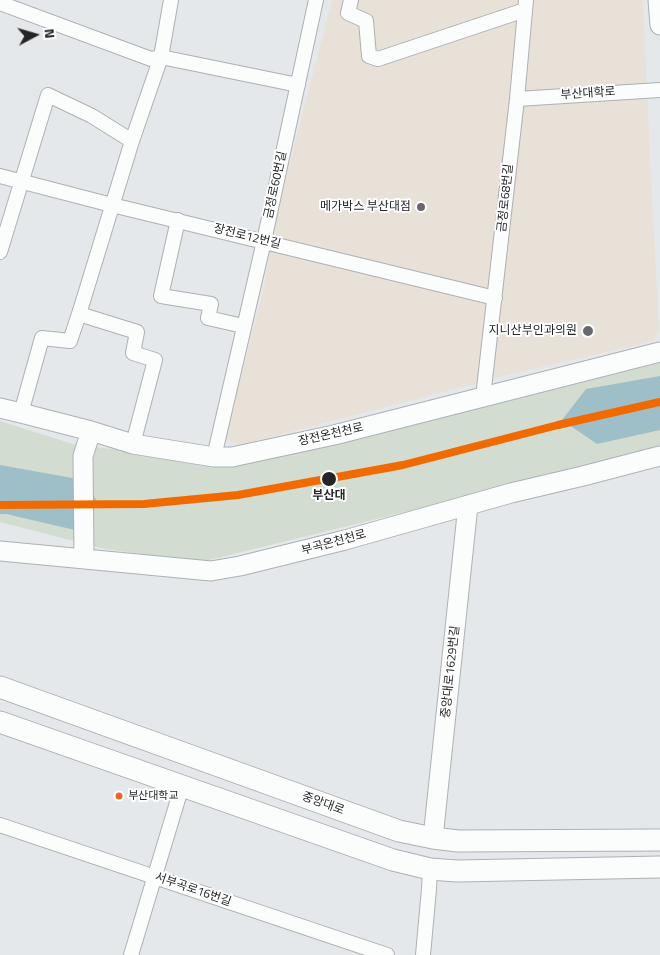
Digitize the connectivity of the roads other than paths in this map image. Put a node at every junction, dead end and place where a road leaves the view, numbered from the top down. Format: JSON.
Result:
{"nodes":[{"id":1,"x":171,"y":0,"type":"edge"},
{"id":2,"x":316,"y":0,"type":"edge"},
{"id":3,"x":351,"y":0,"type":"edge"},
{"id":4,"x":658,"y":0,"type":"edge"},
{"id":5,"x":0,"y":3,"type":"edge"},
{"id":6,"x":526,"y":5,"type":"edge"},
{"id":7,"x":660,"y":25,"type":"edge"},
{"id":8,"x":161,"y":57,"type":"junction"},
{"id":9,"x":298,"y":85,"type":"junction"},
{"id":10,"x":660,"y":90,"type":"edge"},
{"id":11,"x":517,"y":98,"type":"junction"},
{"id":12,"x":132,"y":140,"type":"junction"},
{"id":13,"x":0,"y":176,"type":"edge"},
{"id":14,"x":21,"y":181,"type":"junction"},
{"id":15,"x":112,"y":205,"type":"junction"},
{"id":16,"x":178,"y":220,"type":"junction"},
{"id":17,"x":264,"y":241,"type":"junction"},
{"id":18,"x":0,"y":252,"type":"edge"},
{"id":19,"x":494,"y":298,"type":"junction"},
{"id":20,"x":80,"y":314,"type":"junction"},
{"id":21,"x":243,"y":326,"type":"junction"},
{"id":22,"x":660,"y":352,"type":"edge"},
{"id":23,"x":483,"y":397,"type":"junction"},
{"id":24,"x":0,"y":408,"type":"edge"},
{"id":25,"x":21,"y":413,"type":"junction"},
{"id":26,"x":91,"y":431,"type":"junction"},
{"id":27,"x":133,"y":444,"type":"junction"},
{"id":28,"x":660,"y":456,"type":"edge"},
{"id":29,"x":214,"y":457,"type":"junction"},
{"id":30,"x":468,"y":505,"type":"junction"},
{"id":31,"x":0,"y":551,"type":"edge"},
{"id":32,"x":84,"y":553,"type":"junction"},
{"id":33,"x":0,"y":687,"type":"edge"},
{"id":34,"x":0,"y":722,"type":"edge"},
{"id":35,"x":182,"y":786,"type":"junction"},
{"id":36,"x":0,"y":825,"type":"edge"},
{"id":37,"x":433,"y":838,"type":"junction"},
{"id":38,"x":660,"y":840,"type":"edge"},
{"id":39,"x":660,"y":867,"type":"edge"},
{"id":40,"x":430,"y":869,"type":"junction"},
{"id":41,"x":155,"y":877,"type":"junction"},
{"id":42,"x":131,"y":955,"type":"edge"},
{"id":43,"x":386,"y":955,"type":"edge"},
{"id":44,"x":423,"y":955,"type":"edge"}],
"edges":[{"from":1,"to":8,"type":"street"},
{"from":2,"to":9,"type":"street","name":"금정로60번길"},
{"from":3,"to":6,"type":"street"},
{"from":4,"to":7,"type":"main road"},
{"from":5,"to":8,"type":"street"},
{"from":6,"to":11,"type":"street","name":"금정로68번길"},
{"from":8,"to":9,"type":"street"},
{"from":8,"to":12,"type":"street"},
{"from":9,"to":17,"type":"street","name":"금정로60번길"},
{"from":10,"to":11,"type":"street","name":"부산대학로"},
{"from":11,"to":19,"type":"street","name":"금정로68번길"},
{"from":12,"to":14,"type":"street"},
{"from":12,"to":15,"type":"street"},
{"from":13,"to":14,"type":"street","name":"장전로12번길"},
{"from":14,"to":15,"type":"street","name":"장전로12번길"},
{"from":14,"to":18,"type":"street"},
{"from":15,"to":16,"type":"street","name":"장전로12번길"},
{"from":15,"to":20,"type":"street"},
{"from":16,"to":17,"type":"street","name":"장전로12번길"},
{"from":16,"to":21,"type":"street"},
{"from":17,"to":19,"type":"street","name":"장전로12번길"},
{"from":17,"to":21,"type":"street","name":"금정로60번길"},
{"from":19,"to":23,"type":"street","name":"금정로68번길"},
{"from":20,"to":25,"type":"street"},
{"from":20,"to":27,"type":"street"},
{"from":21,"to":29,"type":"street","name":"금정로60번길"},
{"from":22,"to":23,"type":"main road","name":"장전온천천로"},
{"from":23,"to":29,"type":"main road","name":"장전온천천로"},
{"from":24,"to":25,"type":"main road","name":"장전온천천로"},
{"from":25,"to":26,"type":"main road","name":"장전온천천로"},
{"from":26,"to":27,"type":"main road","name":"장전온천천로"},
{"from":26,"to":32,"type":"main road"},
{"from":27,"to":29,"type":"main road","name":"장전온천천로"},
{"from":28,"to":30,"type":"main road","name":"부곡온천천로"},
{"from":30,"to":32,"type":"main road","name":"부곡온천천로"},
{"from":30,"to":37,"type":"main road","name":"중앙대로1629번길"},
{"from":31,"to":32,"type":"main road","name":"부곡온천천로"},
{"from":33,"to":37,"type":"main road","name":"중앙대로"},
{"from":34,"to":35,"type":"main road"},
{"from":35,"to":40,"type":"main road"},
{"from":35,"to":41,"type":"street"},
{"from":36,"to":41,"type":"street","name":"서부곡로16번길"},
{"from":37,"to":38,"type":"main road","name":"중앙대로"},
{"from":39,"to":40,"type":"main road"},
{"from":40,"to":44,"type":"street"},
{"from":41,"to":42,"type":"street"},
{"from":41,"to":43,"type":"street","name":"서부곡로16번길"}]}
